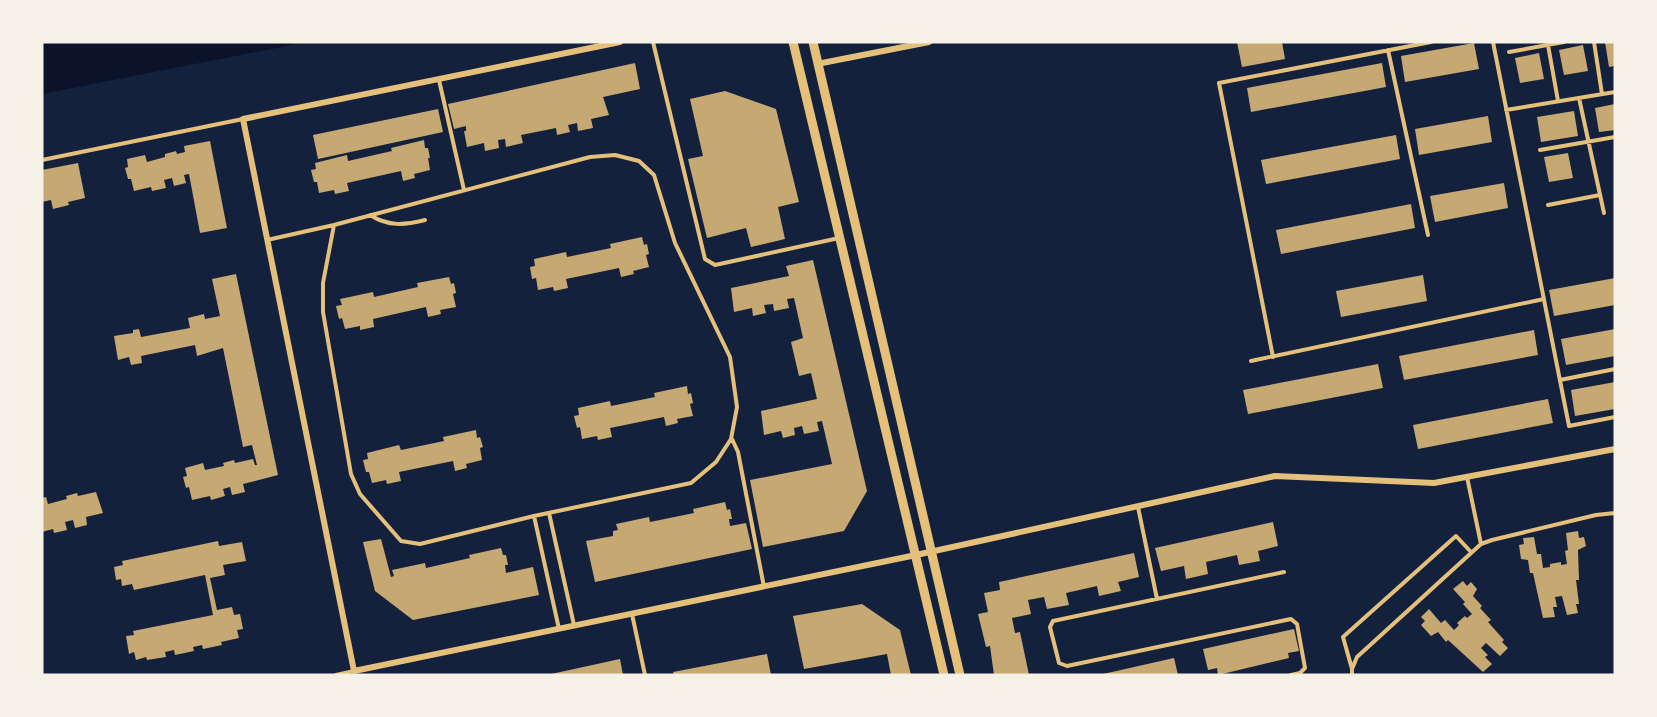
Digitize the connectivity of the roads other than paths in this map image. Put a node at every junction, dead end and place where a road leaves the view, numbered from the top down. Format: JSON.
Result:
{"nodes":[{"id":1,"x":621,"y":42,"type":"edge"},
{"id":2,"x":653,"y":42,"type":"edge"},
{"id":3,"x":793,"y":42,"type":"edge"},
{"id":4,"x":813,"y":42,"type":"edge"},
{"id":5,"x":929,"y":42,"type":"edge"},
{"id":6,"x":1431,"y":42,"type":"edge"},
{"id":7,"x":1493,"y":42,"type":"edge"},
{"id":8,"x":1564,"y":42,"type":"edge"},
{"id":9,"x":1594,"y":42,"type":"edge"},
{"id":10,"x":1548,"y":45,"type":"junction"},
{"id":11,"x":1388,"y":50,"type":"junction"},
{"id":12,"x":1509,"y":52,"type":"dead end"},
{"id":13,"x":817,"y":64,"type":"junction"},
{"id":14,"x":439,"y":79,"type":"junction"},
{"id":15,"x":1615,"y":92,"type":"edge"},
{"id":16,"x":1602,"y":94,"type":"junction"},
{"id":17,"x":1580,"y":98,"type":"junction"},
{"id":18,"x":1558,"y":101,"type":"junction"},
{"id":19,"x":1506,"y":110,"type":"junction"},
{"id":20,"x":243,"y":119,"type":"junction"},
{"id":21,"x":1615,"y":137,"type":"edge"},
{"id":22,"x":1589,"y":141,"type":"junction"},
{"id":23,"x":1540,"y":150,"type":"dead end"},
{"id":24,"x":42,"y":160,"type":"edge"},
{"id":25,"x":464,"y":190,"type":"junction"},
{"id":26,"x":1600,"y":195,"type":"junction"},
{"id":27,"x":1548,"y":206,"type":"dead end"},
{"id":28,"x":1604,"y":213,"type":"dead end"},
{"id":29,"x":370,"y":215,"type":"junction"},
{"id":30,"x":425,"y":220,"type":"dead end"},
{"id":31,"x":334,"y":225,"type":"junction"},
{"id":32,"x":1428,"y":235,"type":"dead end"},
{"id":33,"x":840,"y":238,"type":"junction"},
{"id":34,"x":267,"y":240,"type":"junction"},
{"id":35,"x":1544,"y":299,"type":"junction"},
{"id":36,"x":1273,"y":357,"type":"junction"},
{"id":37,"x":1251,"y":362,"type":"dead end"},
{"id":38,"x":1615,"y":369,"type":"edge"},
{"id":39,"x":1560,"y":380,"type":"junction"},
{"id":40,"x":1615,"y":417,"type":"edge"},
{"id":41,"x":731,"y":439,"type":"junction"},
{"id":42,"x":1615,"y":449,"type":"edge"},
{"id":43,"x":1467,"y":477,"type":"junction"},
{"id":44,"x":1137,"y":507,"type":"junction"},
{"id":45,"x":549,"y":513,"type":"junction"},
{"id":46,"x":1615,"y":513,"type":"edge"},
{"id":47,"x":534,"y":516,"type":"junction"},
{"id":48,"x":1481,"y":544,"type":"junction"},
{"id":49,"x":932,"y":552,"type":"junction"},
{"id":50,"x":1471,"y":552,"type":"junction"},
{"id":51,"x":916,"y":555,"type":"junction"},
{"id":52,"x":1284,"y":572,"type":"dead end"},
{"id":53,"x":764,"y":587,"type":"junction"},
{"id":54,"x":1157,"y":599,"type":"junction"},
{"id":55,"x":632,"y":614,"type":"junction"},
{"id":56,"x":574,"y":626,"type":"junction"},
{"id":57,"x":559,"y":629,"type":"junction"},
{"id":58,"x":1352,"y":669,"type":"junction"},
{"id":59,"x":354,"y":671,"type":"junction"},
{"id":60,"x":336,"y":675,"type":"edge"},
{"id":61,"x":645,"y":675,"type":"edge"},
{"id":62,"x":944,"y":675,"type":"edge"},
{"id":63,"x":960,"y":675,"type":"edge"},
{"id":64,"x":1291,"y":675,"type":"edge"},
{"id":65,"x":1352,"y":675,"type":"edge"}],
"edges":[{"from":1,"to":14,"type":"street"},
{"from":2,"to":33,"type":"lane"},
{"from":3,"to":33,"type":"street"},
{"from":4,"to":13,"type":"street"},
{"from":5,"to":13,"type":"street"},
{"from":6,"to":11,"type":"lane"},
{"from":7,"to":19,"type":"lane"},
{"from":8,"to":10,"type":"lane"},
{"from":9,"to":16,"type":"lane"},
{"from":10,"to":12,"type":"lane"},
{"from":10,"to":18,"type":"lane"},
{"from":11,"to":32,"type":"lane"},
{"from":11,"to":36,"type":"lane"},
{"from":13,"to":49,"type":"street"},
{"from":14,"to":20,"type":"street"},
{"from":14,"to":25,"type":"lane"},
{"from":15,"to":16,"type":"lane"},
{"from":16,"to":17,"type":"lane"},
{"from":17,"to":18,"type":"lane"},
{"from":17,"to":22,"type":"lane"},
{"from":18,"to":19,"type":"lane"},
{"from":19,"to":35,"type":"lane"},
{"from":20,"to":24,"type":"lane"},
{"from":20,"to":34,"type":"street"},
{"from":21,"to":22,"type":"lane"},
{"from":22,"to":23,"type":"lane"},
{"from":22,"to":26,"type":"lane"},
{"from":25,"to":29,"type":"lane"},
{"from":25,"to":41,"type":"lane"},
{"from":26,"to":27,"type":"lane"},
{"from":26,"to":28,"type":"lane"},
{"from":29,"to":30,"type":"lane"},
{"from":29,"to":31,"type":"lane"},
{"from":31,"to":34,"type":"lane"},
{"from":31,"to":47,"type":"lane"},
{"from":33,"to":51,"type":"street"},
{"from":34,"to":59,"type":"street"},
{"from":35,"to":36,"type":"lane"},
{"from":35,"to":39,"type":"lane"},
{"from":36,"to":37,"type":"lane"},
{"from":38,"to":39,"type":"lane"},
{"from":39,"to":40,"type":"lane"},
{"from":41,"to":45,"type":"lane"},
{"from":41,"to":53,"type":"lane"},
{"from":42,"to":43,"type":"street"},
{"from":43,"to":44,"type":"street"},
{"from":43,"to":48,"type":"lane"},
{"from":44,"to":49,"type":"street"},
{"from":44,"to":54,"type":"lane"},
{"from":45,"to":47,"type":"lane"},
{"from":45,"to":56,"type":"lane"},
{"from":46,"to":48,"type":"lane"},
{"from":47,"to":57,"type":"lane"},
{"from":48,"to":50,"type":"lane"},
{"from":49,"to":51,"type":"street"},
{"from":49,"to":63,"type":"street"},
{"from":50,"to":58,"type":"lane"},
{"from":50,"to":58,"type":"lane"},
{"from":51,"to":53,"type":"street"},
{"from":51,"to":62,"type":"street"},
{"from":52,"to":54,"type":"lane"},
{"from":53,"to":55,"type":"street"},
{"from":54,"to":64,"type":"lane"},
{"from":55,"to":56,"type":"street"},
{"from":55,"to":61,"type":"lane"},
{"from":56,"to":57,"type":"street"},
{"from":57,"to":59,"type":"street"},
{"from":58,"to":65,"type":"lane"},
{"from":59,"to":60,"type":"lane"}]}
